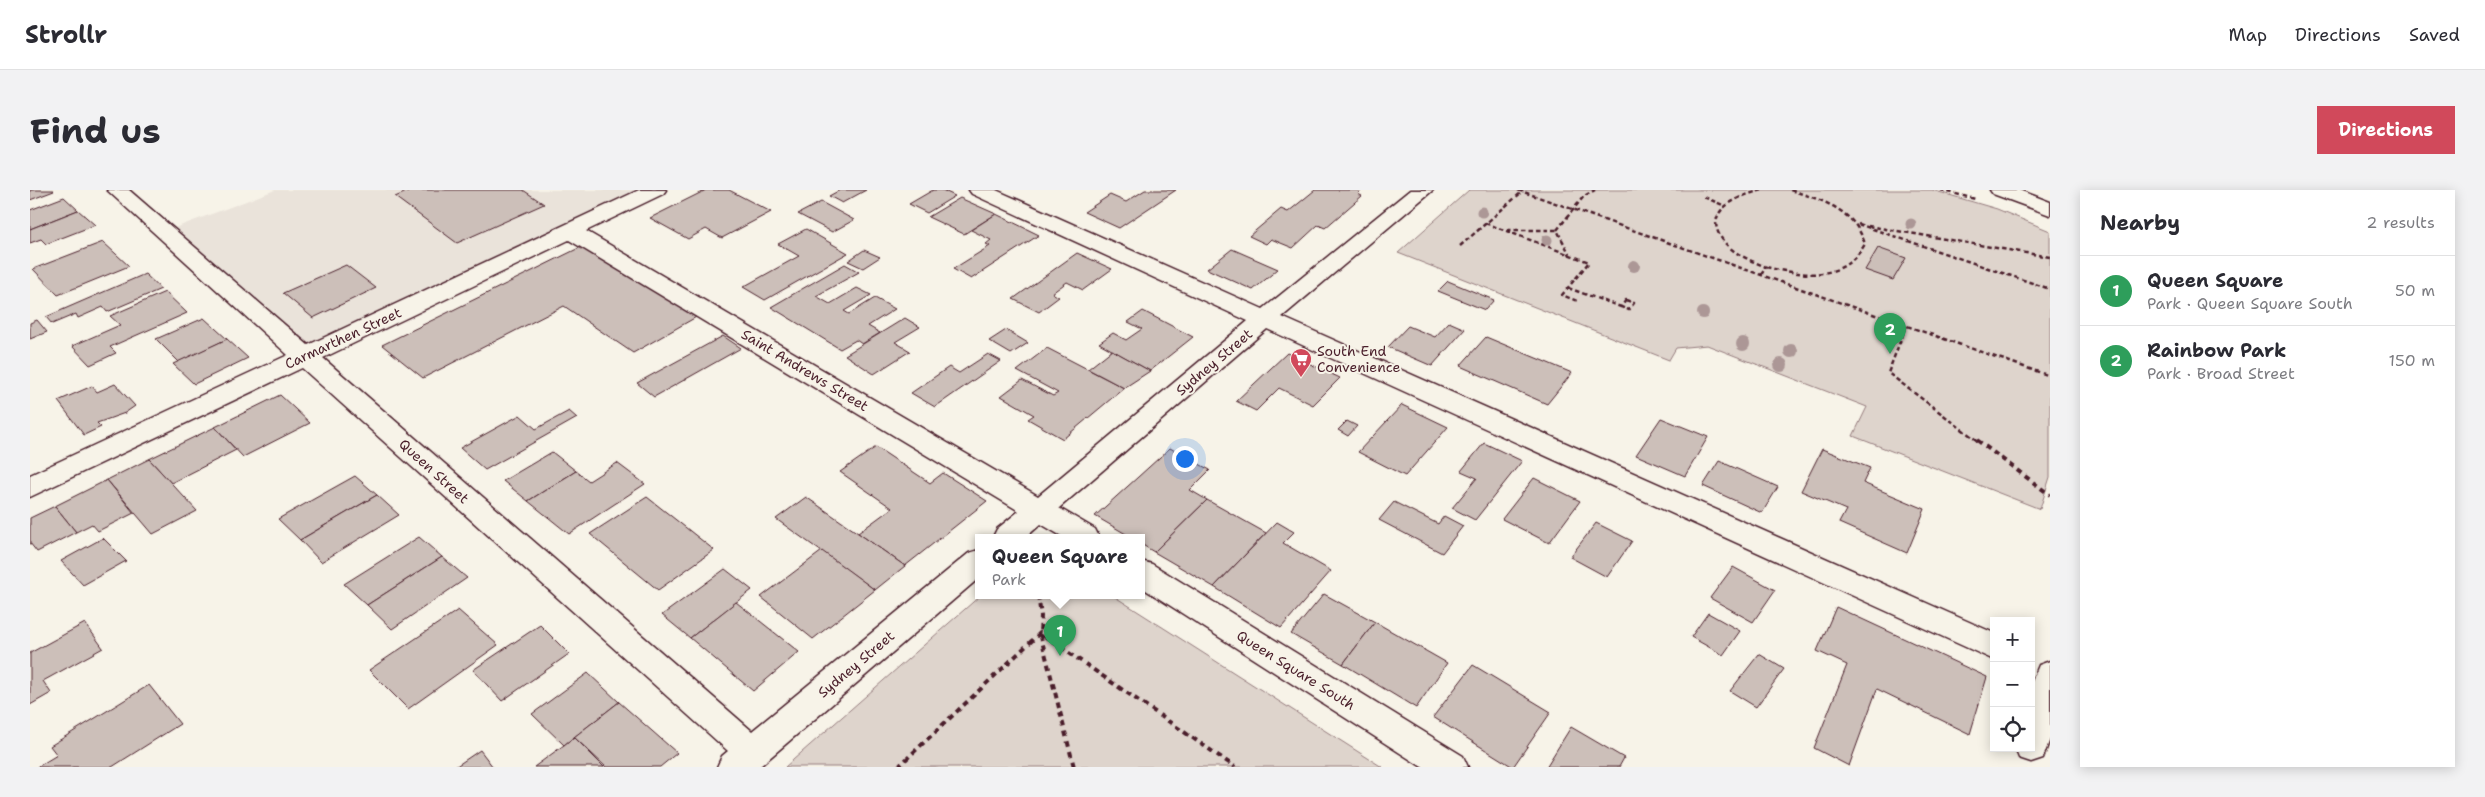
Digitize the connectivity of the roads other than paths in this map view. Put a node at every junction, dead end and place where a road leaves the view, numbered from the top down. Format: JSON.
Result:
{"nodes":[{"id":1,"x":117,"y":190,"type":"edge"},
{"id":2,"x":656,"y":190,"type":"edge"},
{"id":3,"x":979,"y":190,"type":"edge"},
{"id":4,"x":1424,"y":190,"type":"edge"},
{"id":5,"x":2000,"y":190,"type":"edge"},
{"id":6,"x":2050,"y":209,"type":"edge"},
{"id":7,"x":570,"y":231,"type":"junction"},
{"id":8,"x":1265,"y":319,"type":"junction"},
{"id":9,"x":305,"y":356,"type":"junction"},
{"id":10,"x":30,"y":487,"type":"edge"},
{"id":11,"x":1040,"y":509,"type":"junction"},
{"id":12,"x":1011,"y":534,"type":"edge"},
{"id":13,"x":1080,"y":534,"type":"edge"},
{"id":14,"x":975,"y":564,"type":"edge"},
{"id":15,"x":1145,"y":575,"type":"edge"},
{"id":16,"x":1990,"y":645,"type":"edge"},
{"id":17,"x":2035,"y":666,"type":"edge"},
{"id":18,"x":2050,"y":673,"type":"edge"},
{"id":19,"x":2035,"y":732,"type":"edge"},
{"id":20,"x":2030,"y":752,"type":"edge"},
{"id":21,"x":743,"y":760,"type":"edge"},
{"id":22,"x":1451,"y":767,"type":"edge"},
{"id":23,"x":2026,"y":767,"type":"edge"}],
"edges":[{"from":1,"to":9,"type":"street","name":"Queen Street"},
{"from":2,"to":7,"type":"street","name":"Carmarthen Street"},
{"from":3,"to":8,"type":"street"},
{"from":4,"to":8,"type":"street","name":"Sydney Street"},
{"from":5,"to":6,"type":"street"},
{"from":7,"to":9,"type":"street","name":"Carmarthen Street"},
{"from":7,"to":11,"type":"street","name":"Saint Andrews Street"},
{"from":8,"to":11,"type":"street","name":"Sydney Street"},
{"from":8,"to":16,"type":"street"},
{"from":9,"to":10,"type":"street","name":"Carmarthen Street"},
{"from":9,"to":21,"type":"street","name":"Queen Street"},
{"from":11,"to":12,"type":"street","name":"Sydney Street"},
{"from":11,"to":13,"type":"street"},
{"from":14,"to":21,"type":"street","name":"Sydney Street"},
{"from":15,"to":22,"type":"street","name":"Queen Square South"},
{"from":17,"to":18,"type":"street"},
{"from":18,"to":19,"type":"street"},
{"from":20,"to":23,"type":"street"}]}
